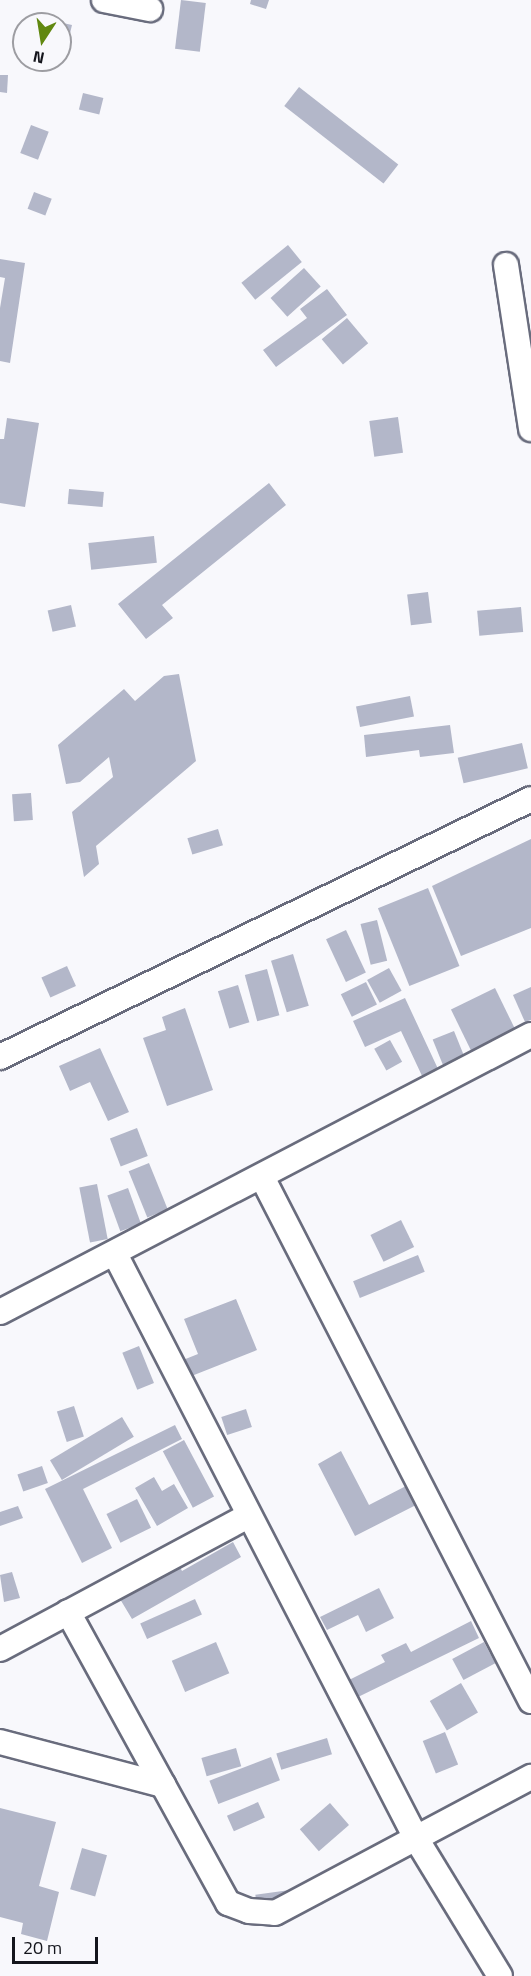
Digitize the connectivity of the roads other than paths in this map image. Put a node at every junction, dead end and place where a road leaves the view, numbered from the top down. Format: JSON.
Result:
{"nodes":[{"id":1,"x":104,"y":0,"type":"edge"},
{"id":2,"x":150,"y":9,"type":"dead end"},
{"id":3,"x":506,"y":265,"type":"dead end"},
{"id":4,"x":531,"y":429,"type":"edge"},
{"id":5,"x":531,"y":799,"type":"edge"},
{"id":6,"x":531,"y":1035,"type":"edge"},
{"id":7,"x":0,"y":1058,"type":"edge"},
{"id":8,"x":262,"y":1177,"type":"junction"},
{"id":9,"x":115,"y":1254,"type":"junction"},
{"id":10,"x":0,"y":1312,"type":"edge"},
{"id":11,"x":248,"y":1516,"type":"junction"},
{"id":12,"x":68,"y":1612,"type":"junction"},
{"id":13,"x":0,"y":1649,"type":"edge"},
{"id":14,"x":531,"y":1701,"type":"edge"},
{"id":15,"x":0,"y":1742,"type":"edge"},
{"id":16,"x":531,"y":1777,"type":"edge"},
{"id":17,"x":163,"y":1785,"type":"junction"},
{"id":18,"x":417,"y":1840,"type":"junction"},
{"id":19,"x":500,"y":1976,"type":"edge"}],
"edges":[{"from":1,"to":2,"type":"street"},
{"from":3,"to":4,"type":"street"},
{"from":5,"to":7,"type":"street"},
{"from":6,"to":8,"type":"street"},
{"from":8,"to":9,"type":"street"},
{"from":8,"to":14,"type":"street"},
{"from":9,"to":10,"type":"street"},
{"from":9,"to":11,"type":"street"},
{"from":11,"to":12,"type":"street"},
{"from":11,"to":18,"type":"street"},
{"from":12,"to":13,"type":"street"},
{"from":12,"to":17,"type":"street"},
{"from":15,"to":17,"type":"street"},
{"from":16,"to":18,"type":"street"},
{"from":17,"to":18,"type":"street"},
{"from":18,"to":19,"type":"street"}]}
